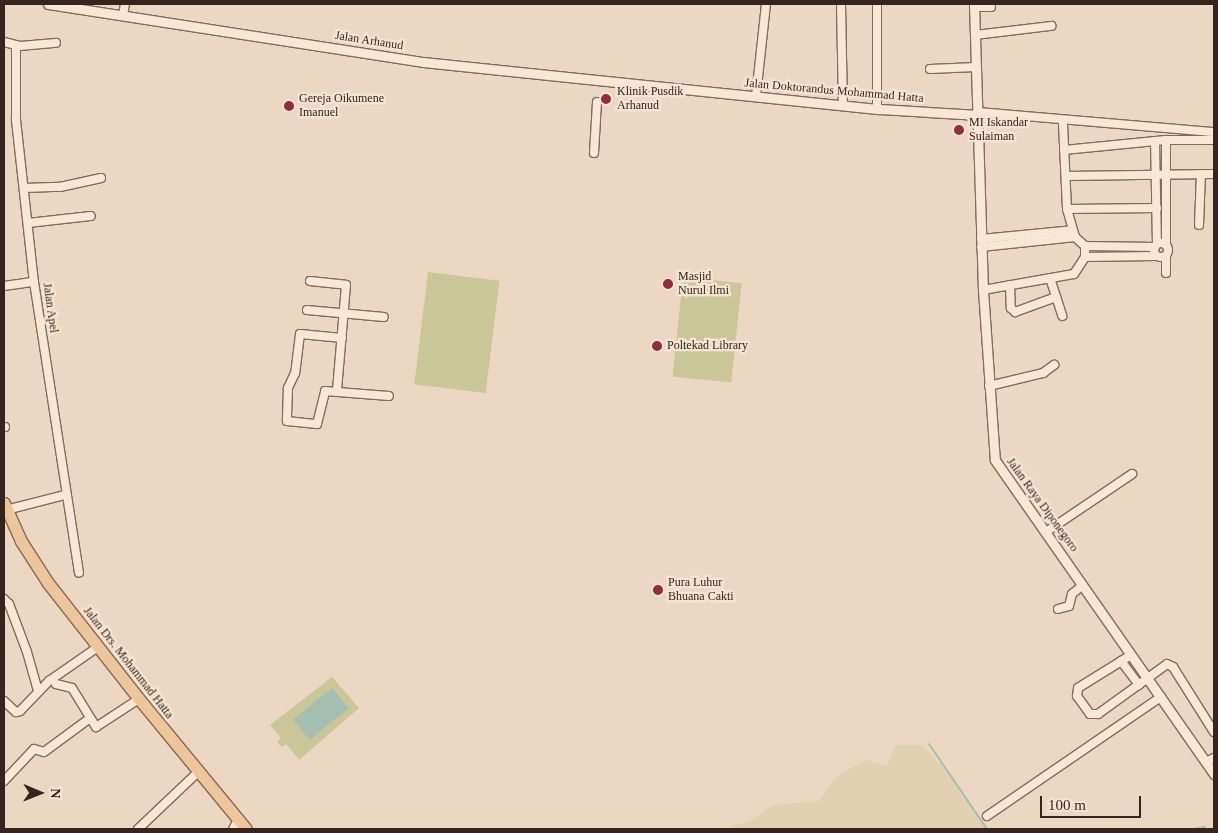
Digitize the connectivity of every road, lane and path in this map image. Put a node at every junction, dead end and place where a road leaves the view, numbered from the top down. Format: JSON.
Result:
{"nodes":[{"id":1,"x":50,"y":4,"type":"edge"},
{"id":2,"x":125,"y":4,"type":"edge"},
{"id":3,"x":766,"y":4,"type":"edge"},
{"id":4,"x":841,"y":4,"type":"edge"},
{"id":5,"x":877,"y":4,"type":"edge"},
{"id":6,"x":974,"y":6,"type":"edge"},
{"id":7,"x":991,"y":7,"type":"dead end"},
{"id":8,"x":122,"y":15,"type":"junction"},
{"id":9,"x":1051,"y":26,"type":"dead end"},
{"id":10,"x":975,"y":35,"type":"junction"},
{"id":11,"x":4,"y":42,"type":"edge"},
{"id":12,"x":56,"y":43,"type":"dead end"},
{"id":13,"x":16,"y":45,"type":"junction"},
{"id":14,"x":976,"y":67,"type":"junction"},
{"id":15,"x":930,"y":69,"type":"dead end"},
{"id":16,"x":688,"y":90,"type":"joint"},
{"id":17,"x":756,"y":96,"type":"junction"},
{"id":18,"x":597,"y":102,"type":"dead end"},
{"id":19,"x":843,"y":105,"type":"junction"},
{"id":20,"x":877,"y":109,"type":"junction"},
{"id":21,"x":979,"y":114,"type":"junction"},
{"id":22,"x":1063,"y":124,"type":"dead end"},
{"id":23,"x":1214,"y":132,"type":"edge"},
{"id":24,"x":1166,"y":140,"type":"junction"},
{"id":25,"x":1214,"y":140,"type":"edge"},
{"id":26,"x":1156,"y":141,"type":"junction"},
{"id":27,"x":1064,"y":150,"type":"junction"},
{"id":28,"x":594,"y":152,"type":"dead end"},
{"id":29,"x":1156,"y":173,"type":"junction"},
{"id":30,"x":1166,"y":173,"type":"junction"},
{"id":31,"x":1201,"y":174,"type":"junction"},
{"id":32,"x":1214,"y":174,"type":"edge"},
{"id":33,"x":1066,"y":176,"type":"junction"},
{"id":34,"x":101,"y":178,"type":"dead end"},
{"id":35,"x":24,"y":188,"type":"junction"},
{"id":36,"x":1157,"y":208,"type":"junction"},
{"id":37,"x":1067,"y":209,"type":"junction"},
{"id":38,"x":92,"y":216,"type":"dead end"},
{"id":39,"x":28,"y":224,"type":"junction"},
{"id":40,"x":1199,"y":225,"type":"dead end"},
{"id":41,"x":1074,"y":233,"type":"junction"},
{"id":42,"x":981,"y":243,"type":"junction"},
{"id":43,"x":1166,"y":245,"type":"junction"},
{"id":44,"x":1085,"y":246,"type":"junction"},
{"id":45,"x":1156,"y":249,"type":"junction"},
{"id":46,"x":1085,"y":256,"type":"junction"},
{"id":47,"x":1166,"y":256,"type":"junction"},
{"id":48,"x":1166,"y":273,"type":"dead end"},
{"id":49,"x":1050,"y":278,"type":"junction"},
{"id":50,"x":310,"y":281,"type":"dead end"},
{"id":51,"x":34,"y":282,"type":"junction"},
{"id":52,"x":1010,"y":285,"type":"junction"},
{"id":53,"x":4,"y":286,"type":"edge"},
{"id":54,"x":983,"y":290,"type":"junction"},
{"id":55,"x":1056,"y":297,"type":"junction"},
{"id":56,"x":306,"y":310,"type":"dead end"},
{"id":57,"x":344,"y":314,"type":"junction"},
{"id":58,"x":1062,"y":316,"type":"dead end"},
{"id":59,"x":384,"y":317,"type":"dead end"},
{"id":60,"x":342,"y":338,"type":"junction"},
{"id":61,"x":1054,"y":365,"type":"dead end"},
{"id":62,"x":989,"y":386,"type":"junction"},
{"id":63,"x":338,"y":390,"type":"junction"},
{"id":64,"x":389,"y":396,"type":"dead end"},
{"id":65,"x":1132,"y":474,"type":"dead end"},
{"id":66,"x":66,"y":496,"type":"junction"},
{"id":67,"x":6,"y":512,"type":"edge"},
{"id":68,"x":1046,"y":532,"type":"junction"},
{"id":69,"x":79,"y":573,"type":"dead end"},
{"id":70,"x":1083,"y":585,"type":"junction"},
{"id":71,"x":4,"y":599,"type":"edge"},
{"id":72,"x":1058,"y":609,"type":"dead end"},
{"id":73,"x":98,"y":647,"type":"junction"},
{"id":74,"x":1131,"y":655,"type":"junction"},
{"id":75,"x":1121,"y":661,"type":"junction"},
{"id":76,"x":1148,"y":679,"type":"junction"},
{"id":77,"x":53,"y":682,"type":"junction"},
{"id":78,"x":1139,"y":685,"type":"junction"},
{"id":79,"x":40,"y":689,"type":"junction"},
{"id":80,"x":1161,"y":697,"type":"junction"},
{"id":81,"x":4,"y":700,"type":"edge"},
{"id":82,"x":138,"y":700,"type":"junction"},
{"id":83,"x":89,"y":719,"type":"junction"},
{"id":84,"x":1214,"y":732,"type":"edge"},
{"id":85,"x":1210,"y":760,"type":"edge"},
{"id":86,"x":198,"y":772,"type":"junction"},
{"id":87,"x":1214,"y":774,"type":"edge"},
{"id":88,"x":4,"y":782,"type":"edge"},
{"id":89,"x":987,"y":816,"type":"dead end"},
{"id":90,"x":239,"y":826,"type":"edge"},
{"id":91,"x":138,"y":829,"type":"edge"}],
"edges":[{"from":1,"to":8,"type":"street","name":"Jalan Arhanud"},
{"from":2,"to":8,"type":"street"},
{"from":3,"to":17,"type":"street"},
{"from":4,"to":19,"type":"street"},
{"from":5,"to":20,"type":"street"},
{"from":6,"to":7,"type":"street"},
{"from":6,"to":10,"type":"street","name":"Jalan Raya Diponegoro"},
{"from":8,"to":16,"type":"street","name":"Jalan Arhanud"},
{"from":9,"to":10,"type":"street"},
{"from":10,"to":14,"type":"street","name":"Jalan Raya Diponegoro"},
{"from":11,"to":13,"type":"street"},
{"from":12,"to":13,"type":"street"},
{"from":13,"to":35,"type":"street","name":"Jalan Apel"},
{"from":14,"to":15,"type":"street"},
{"from":14,"to":21,"type":"street","name":"Jalan Raya Diponegoro"},
{"from":16,"to":17,"type":"street","name":"Jalan Doktorandus Mohammad Hatta"},
{"from":17,"to":19,"type":"street","name":"Jalan Doktorandus Mohammad Hatta"},
{"from":18,"to":28,"type":"street"},
{"from":19,"to":20,"type":"street","name":"Jalan Doktorandus Mohammad Hatta"},
{"from":20,"to":21,"type":"street","name":"Jalan Doktorandus Mohammad Hatta"},
{"from":21,"to":23,"type":"street"},
{"from":21,"to":42,"type":"street","name":"Jalan Raya Diponegoro"},
{"from":22,"to":27,"type":"street"},
{"from":24,"to":25,"type":"street"},
{"from":24,"to":26,"type":"street"},
{"from":24,"to":30,"type":"street"},
{"from":26,"to":27,"type":"street"},
{"from":26,"to":29,"type":"street"},
{"from":27,"to":33,"type":"street"},
{"from":29,"to":30,"type":"street"},
{"from":29,"to":33,"type":"street"},
{"from":29,"to":36,"type":"street"},
{"from":30,"to":31,"type":"street"},
{"from":30,"to":43,"type":"street"},
{"from":31,"to":32,"type":"street"},
{"from":31,"to":40,"type":"street"},
{"from":33,"to":37,"type":"street"},
{"from":34,"to":35,"type":"street"},
{"from":35,"to":39,"type":"street","name":"Jalan Apel"},
{"from":36,"to":37,"type":"street"},
{"from":36,"to":45,"type":"street"},
{"from":37,"to":41,"type":"street"},
{"from":38,"to":39,"type":"street"},
{"from":39,"to":51,"type":"street","name":"Jalan Apel"},
{"from":41,"to":42,"type":"street"},
{"from":41,"to":44,"type":"street"},
{"from":42,"to":54,"type":"street","name":"Jalan Raya Diponegoro"},
{"from":43,"to":45,"type":"street"},
{"from":43,"to":47,"type":"street"},
{"from":44,"to":45,"type":"street"},
{"from":44,"to":46,"type":"street"},
{"from":45,"to":46,"type":"street"},
{"from":45,"to":47,"type":"street"},
{"from":46,"to":49,"type":"street"},
{"from":47,"to":48,"type":"street"},
{"from":49,"to":52,"type":"street"},
{"from":49,"to":55,"type":"street"},
{"from":50,"to":57,"type":"street"},
{"from":51,"to":53,"type":"street"},
{"from":51,"to":66,"type":"street","name":"Jalan Apel"},
{"from":52,"to":54,"type":"street"},
{"from":52,"to":55,"type":"street"},
{"from":54,"to":62,"type":"street","name":"Jalan Raya Diponegoro"},
{"from":55,"to":58,"type":"street"},
{"from":56,"to":57,"type":"street"},
{"from":57,"to":59,"type":"street"},
{"from":57,"to":60,"type":"street"},
{"from":60,"to":63,"type":"street"},
{"from":60,"to":63,"type":"street"},
{"from":61,"to":62,"type":"street"},
{"from":62,"to":68,"type":"street","name":"Jalan Raya Diponegoro"},
{"from":63,"to":64,"type":"street"},
{"from":65,"to":68,"type":"street"},
{"from":66,"to":67,"type":"street"},
{"from":66,"to":69,"type":"street","name":"Jalan Apel"},
{"from":67,"to":73,"type":"main road","name":"Jalan Drs. Mohammad Hatta"},
{"from":68,"to":70,"type":"street","name":"Jalan Raya Diponegoro"},
{"from":70,"to":72,"type":"street"},
{"from":70,"to":74,"type":"street","name":"Jalan Raya Diponegoro"},
{"from":71,"to":79,"type":"street"},
{"from":73,"to":77,"type":"street"},
{"from":73,"to":82,"type":"main road","name":"Jalan Drs. Mohammad Hatta"},
{"from":74,"to":75,"type":"street"},
{"from":74,"to":76,"type":"street","name":"Jalan Raya Diponegoro"},
{"from":75,"to":78,"type":"street"},
{"from":75,"to":78,"type":"street"},
{"from":76,"to":78,"type":"street"},
{"from":76,"to":80,"type":"street","name":"Jalan Raya Diponegoro"},
{"from":76,"to":84,"type":"street"},
{"from":77,"to":79,"type":"street"},
{"from":77,"to":83,"type":"street"},
{"from":79,"to":81,"type":"street"},
{"from":80,"to":85,"type":"street","name":"Jalan Raya Diponegoro"},
{"from":80,"to":89,"type":"street"},
{"from":82,"to":83,"type":"street"},
{"from":82,"to":86,"type":"main road","name":"Jalan Drs. Mohammad Hatta"},
{"from":83,"to":88,"type":"street"},
{"from":85,"to":87,"type":"street","name":"Jalan Raya Diponegoro"},
{"from":86,"to":90,"type":"main road","name":"Jalan Drs. Mohammad Hatta"},
{"from":86,"to":91,"type":"street"}]}
